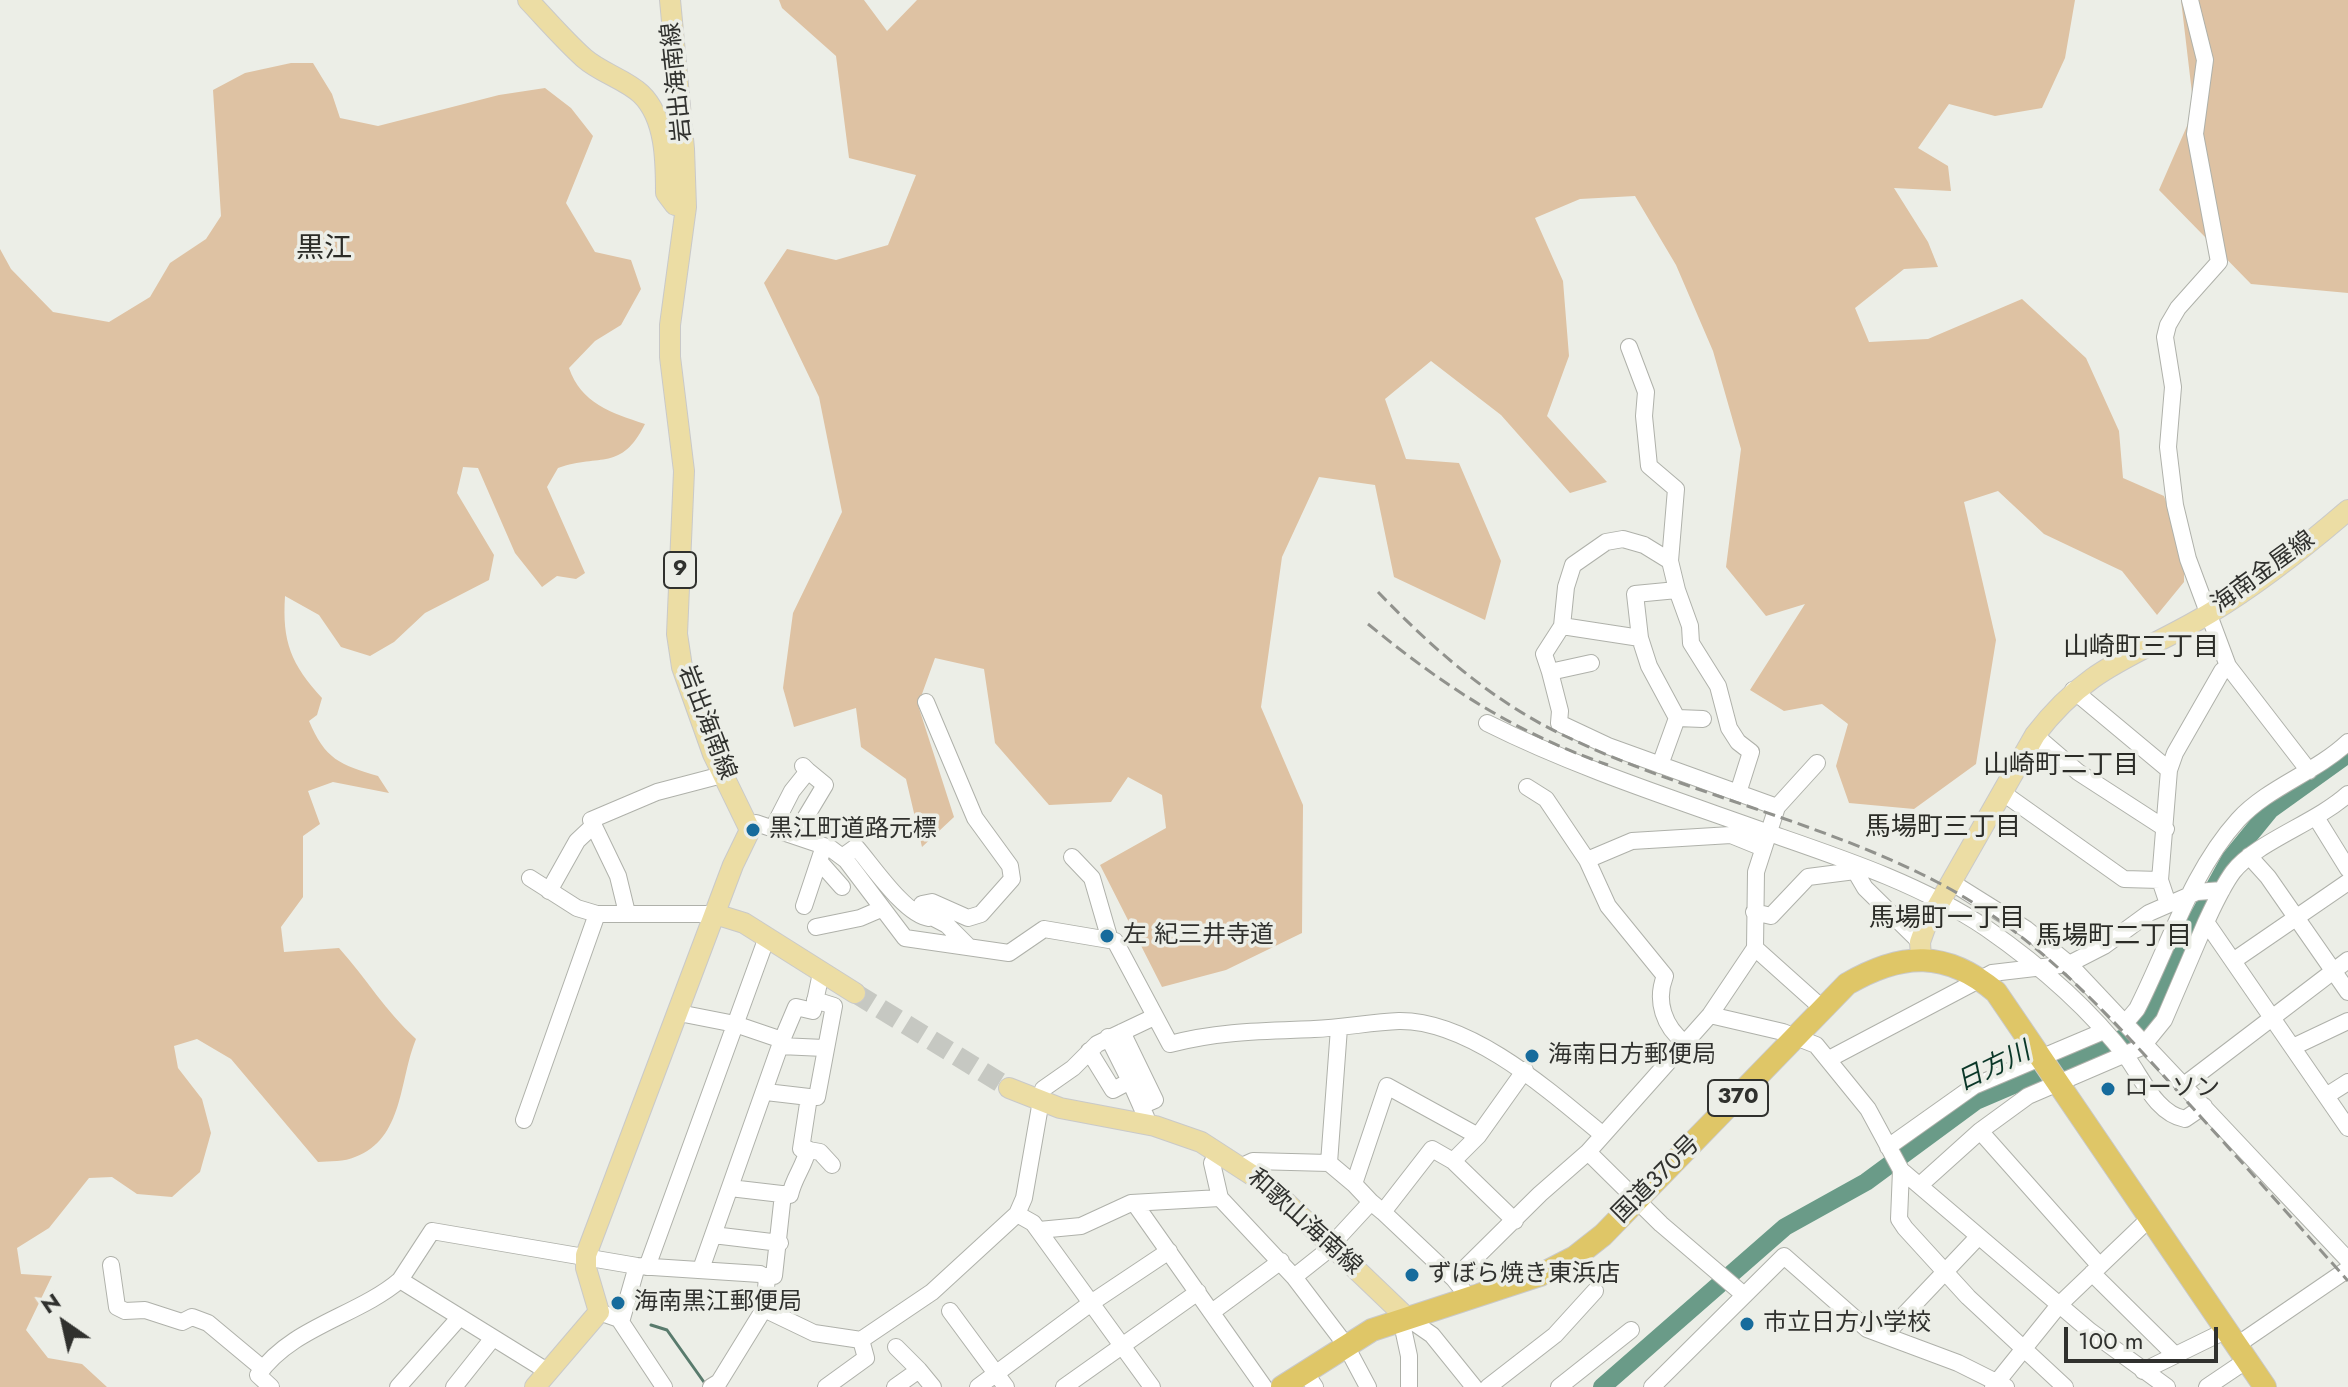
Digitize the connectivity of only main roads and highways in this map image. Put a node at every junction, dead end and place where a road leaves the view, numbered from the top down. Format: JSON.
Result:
{"nodes":[{"id":1,"x":528,"y":0,"type":"edge"},
{"id":2,"x":670,"y":0,"type":"edge"},
{"id":3,"x":686,"y":207,"type":"junction"},
{"id":4,"x":2345,"y":519,"type":"edge"},
{"id":5,"x":715,"y":914,"type":"junction"},
{"id":6,"x":1921,"y":950,"type":"junction"},
{"id":7,"x":855,"y":993,"type":"tunnel mouth"},
{"id":8,"x":1009,"y":1088,"type":"tunnel mouth"},
{"id":9,"x":1403,"y":1318,"type":"junction"},
{"id":10,"x":541,"y":1379,"type":"edge"},
{"id":11,"x":1310,"y":1379,"type":"edge"},
{"id":12,"x":1282,"y":1387,"type":"edge"},
{"id":13,"x":2265,"y":1387,"type":"edge"}],
"edges":[{"from":1,"to":3,"type":"main road"},
{"from":2,"to":3,"type":"main road","name":"岩出海南線","number":"9"},
{"from":3,"to":5,"type":"main road","name":"岩出海南線","number":"9"},
{"from":4,"to":6,"type":"main road","name":"海南金屋線"},
{"from":5,"to":7,"type":"main road"},
{"from":5,"to":10,"type":"main road"},
{"from":6,"to":9,"type":"highway","name":"国道370号","number":"370"},
{"from":6,"to":13,"type":"highway","name":"国道370号","number":"370"},
{"from":8,"to":9,"type":"main road","name":"和歌山海南線"},
{"from":9,"to":11,"type":"highway","name":"国道370号","number":"370"},
{"from":11,"to":12,"type":"highway","name":"国道370号","number":"370"}]}
